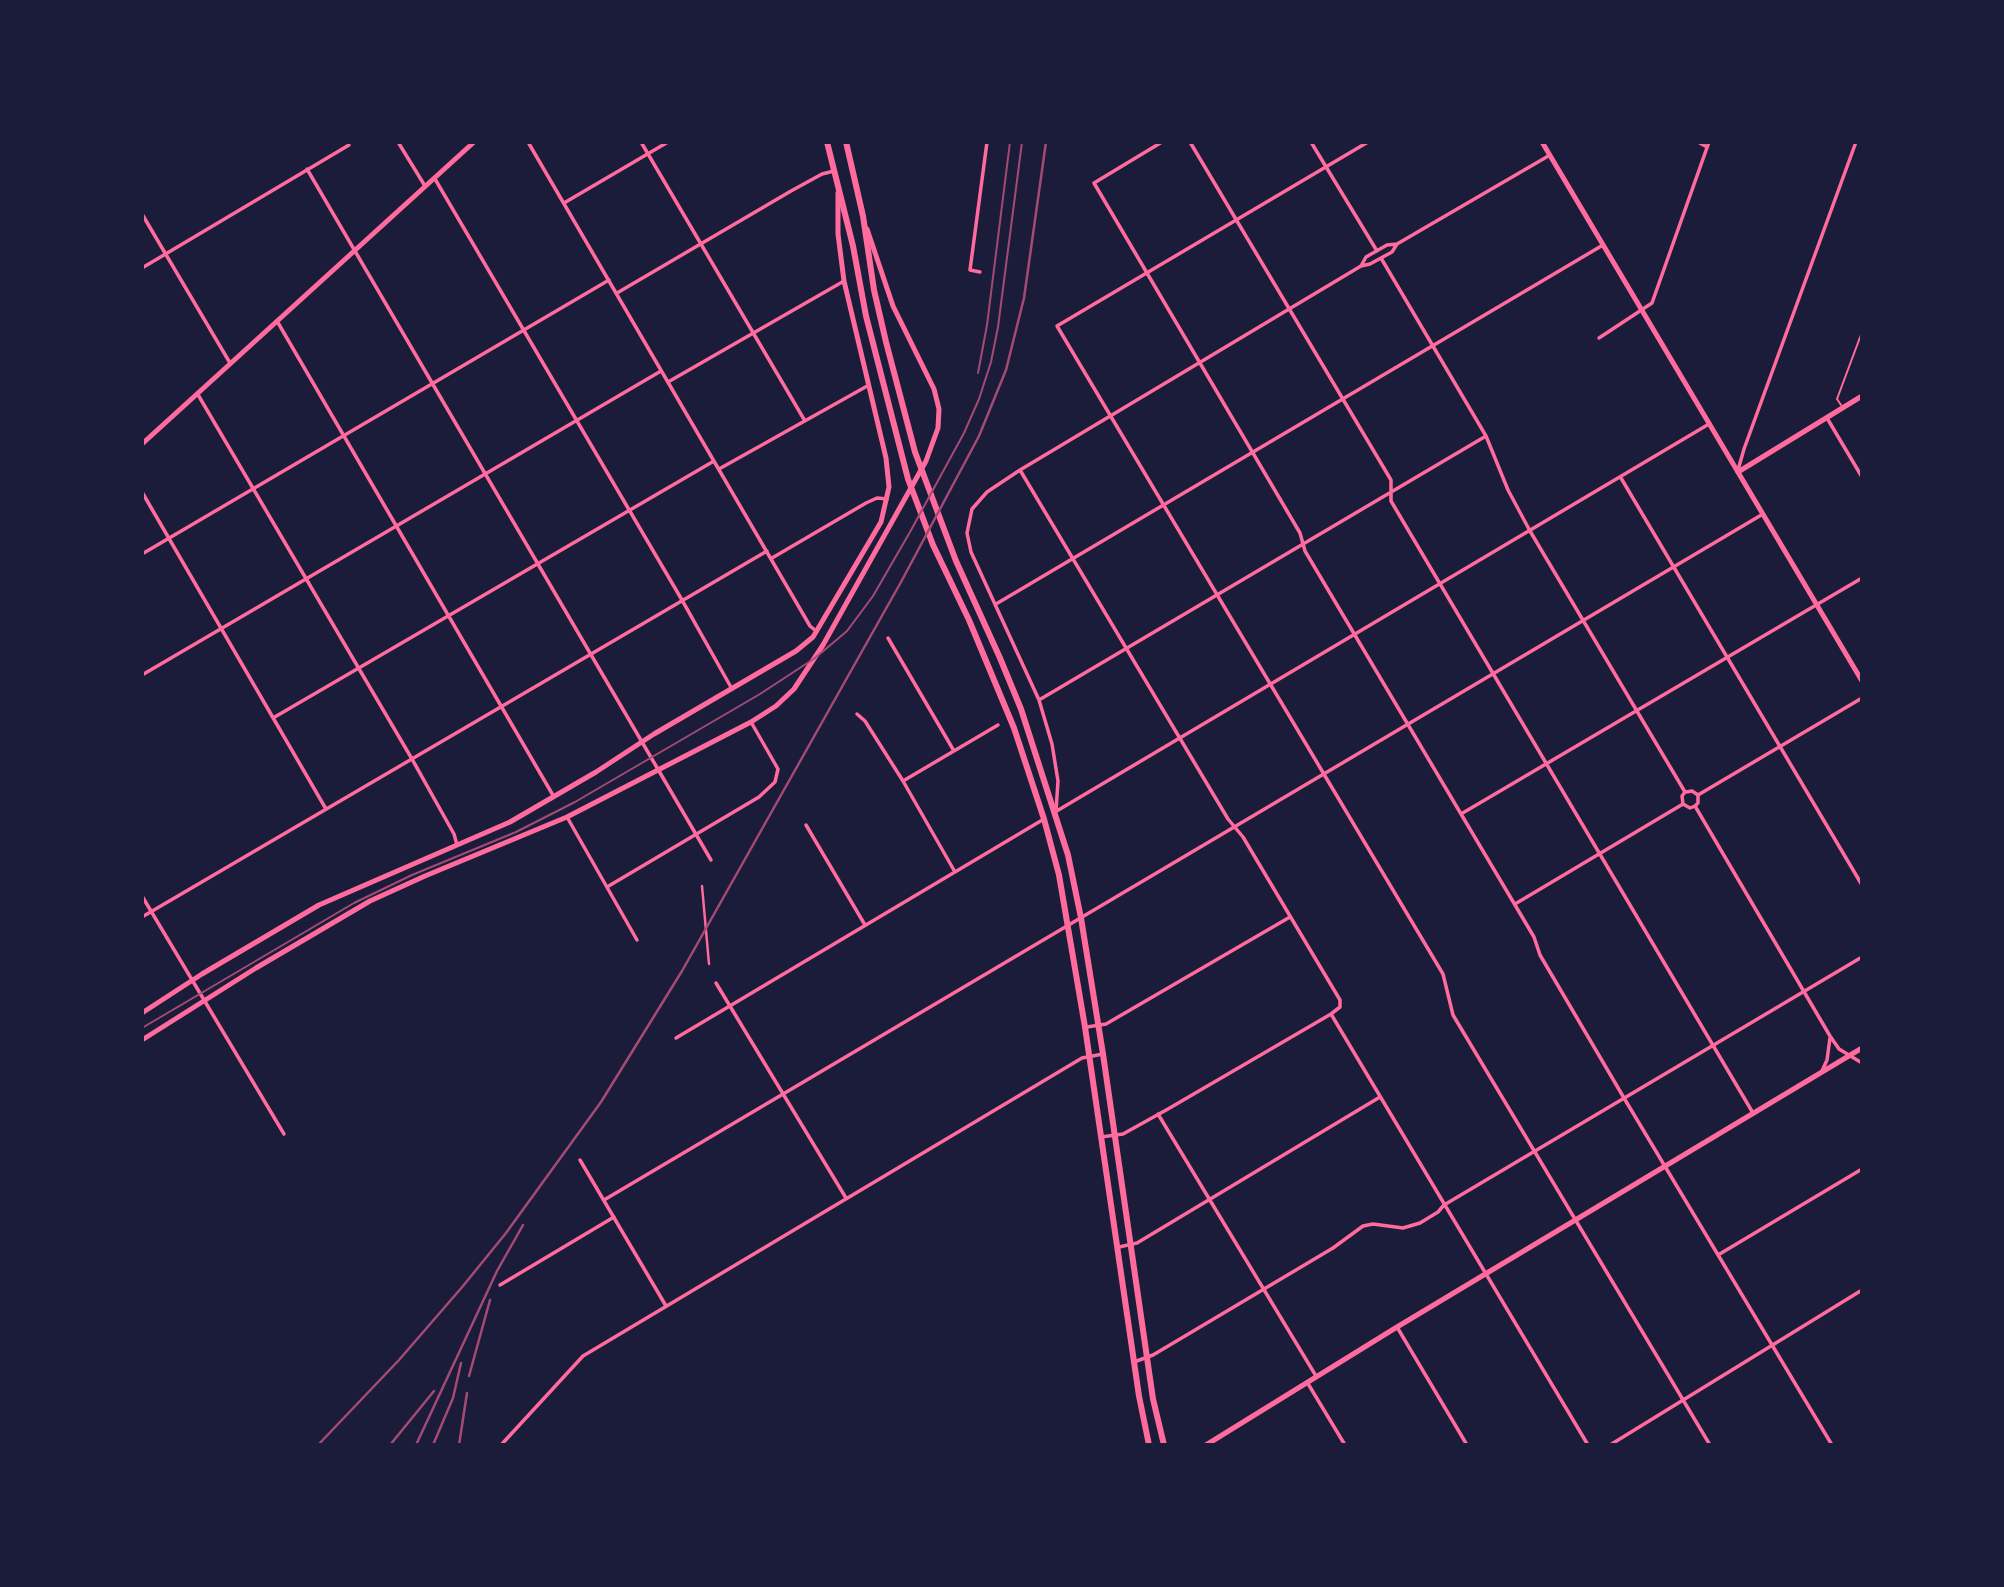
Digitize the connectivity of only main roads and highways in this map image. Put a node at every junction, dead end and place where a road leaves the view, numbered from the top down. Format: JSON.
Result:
{"nodes":[{"id":1,"x":827,"y":142,"type":"edge"},
{"id":2,"x":846,"y":142,"type":"edge"},
{"id":3,"x":1149,"y":1445,"type":"edge"},
{"id":4,"x":1164,"y":1445,"type":"edge"}],
"edges":[{"from":1,"to":3,"type":"main road"},
{"from":2,"to":4,"type":"main road"}]}
